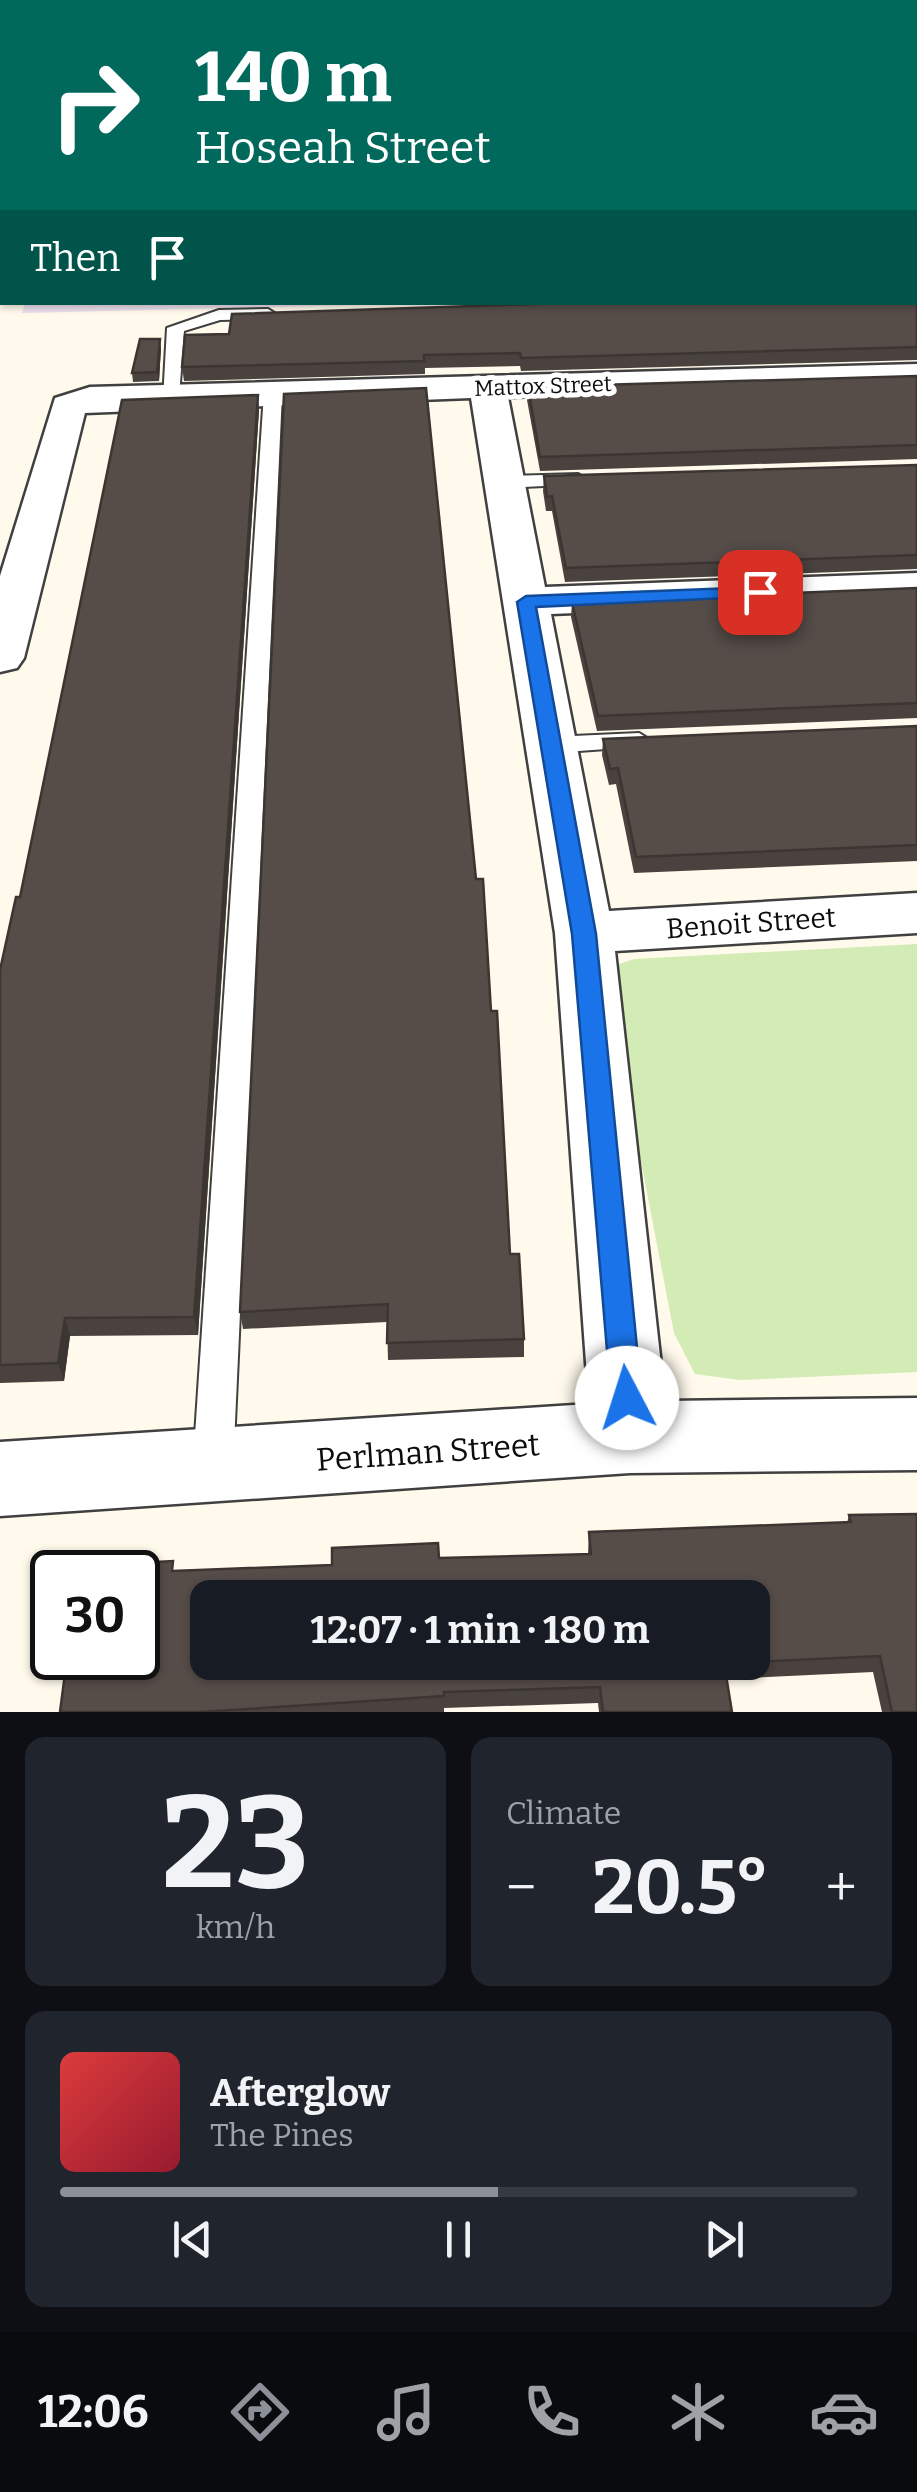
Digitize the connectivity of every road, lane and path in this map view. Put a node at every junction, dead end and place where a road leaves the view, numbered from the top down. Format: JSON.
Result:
{"nodes":[{"id":1,"x":278,"y":314,"type":"edge"},
{"id":2,"x":917,"y":375,"type":"edge"},
{"id":3,"x":488,"y":387,"type":"junction"},
{"id":4,"x":273,"y":393,"type":"junction"},
{"id":5,"x":170,"y":396,"type":"junction"},
{"id":6,"x":603,"y":479,"type":"edge"},
{"id":7,"x":505,"y":482,"type":"junction"},
{"id":8,"x":12,"y":564,"type":"edge"},
{"id":9,"x":917,"y":586,"type":"edge"},
{"id":10,"x":526,"y":602,"type":"junction"},
{"id":11,"x":0,"y":658,"type":"edge"},
{"id":12,"x":666,"y":740,"type":"edge"},
{"id":13,"x":551,"y":744,"type":"junction"},
{"id":14,"x":917,"y":913,"type":"edge"},
{"id":15,"x":584,"y":934,"type":"junction"},
{"id":16,"x":917,"y":1434,"type":"edge"},
{"id":17,"x":630,"y":1437,"type":"junction"},
{"id":18,"x":213,"y":1468,"type":"junction"},
{"id":19,"x":0,"y":1479,"type":"edge"}],
"edges":[{"from":1,"to":5,"type":"lane"},
{"from":2,"to":3,"type":"street","name":"Mattox Street"},
{"from":3,"to":4,"type":"street","name":"Mattox Street"},
{"from":3,"to":7,"type":"street"},
{"from":4,"to":5,"type":"street","name":"Mattox Street"},
{"from":4,"to":18,"type":"lane"},
{"from":5,"to":8,"type":"street","name":"Mattox Street"},
{"from":6,"to":7,"type":"lane"},
{"from":7,"to":10,"type":"street"},
{"from":8,"to":11,"type":"street"},
{"from":9,"to":10,"type":"street"},
{"from":10,"to":13,"type":"street"},
{"from":12,"to":13,"type":"lane"},
{"from":13,"to":15,"type":"street"},
{"from":14,"to":15,"type":"street","name":"Benoit Street"},
{"from":15,"to":17,"type":"street"},
{"from":16,"to":17,"type":"street","name":"Perlman Street"},
{"from":17,"to":18,"type":"street","name":"Perlman Street"},
{"from":18,"to":19,"type":"street","name":"Perlman Street"}]}
